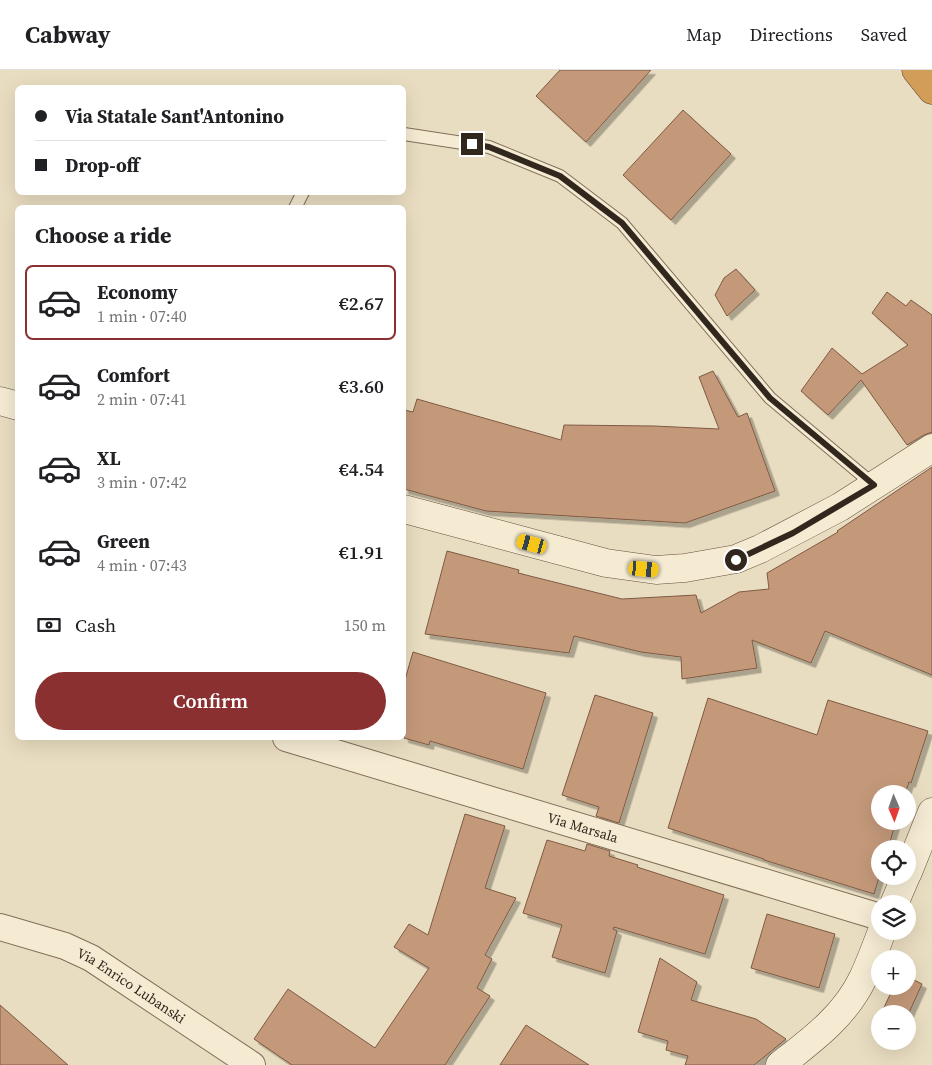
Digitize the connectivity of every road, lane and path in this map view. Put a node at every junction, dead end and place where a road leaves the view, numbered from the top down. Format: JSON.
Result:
{"nodes":[{"id":1,"x":916,"y":70,"type":"edge"},
{"id":2,"x":932,"y":90,"type":"edge"},
{"id":3,"x":406,"y":134,"type":"edge"},
{"id":4,"x":0,"y":401,"type":"edge"},
{"id":5,"x":15,"y":405,"type":"edge"},
{"id":6,"x":932,"y":448,"type":"edge"},
{"id":7,"x":874,"y":485,"type":"junction"},
{"id":8,"x":406,"y":510,"type":"edge"},
{"id":9,"x":293,"y":740,"type":"edge"},
{"id":10,"x":932,"y":812,"type":"edge"},
{"id":11,"x":916,"y":852,"type":"edge"},
{"id":12,"x":871,"y":914,"type":"edge"},
{"id":13,"x":0,"y":927,"type":"edge"},
{"id":14,"x":879,"y":940,"type":"edge"},
{"id":15,"x":252,"y":1065,"type":"edge"},
{"id":16,"x":780,"y":1065,"type":"edge"}],
"edges":[{"from":1,"to":2,"type":"highway"},
{"from":3,"to":7,"type":"lane"},
{"from":4,"to":5,"type":"street"},
{"from":6,"to":7,"type":"street"},
{"from":7,"to":8,"type":"street"},
{"from":9,"to":12,"type":"street","name":"Via Marsala"},
{"from":10,"to":11,"type":"street"},
{"from":13,"to":15,"type":"street","name":"Via Enrico Lubanski"},
{"from":14,"to":16,"type":"street"}]}
